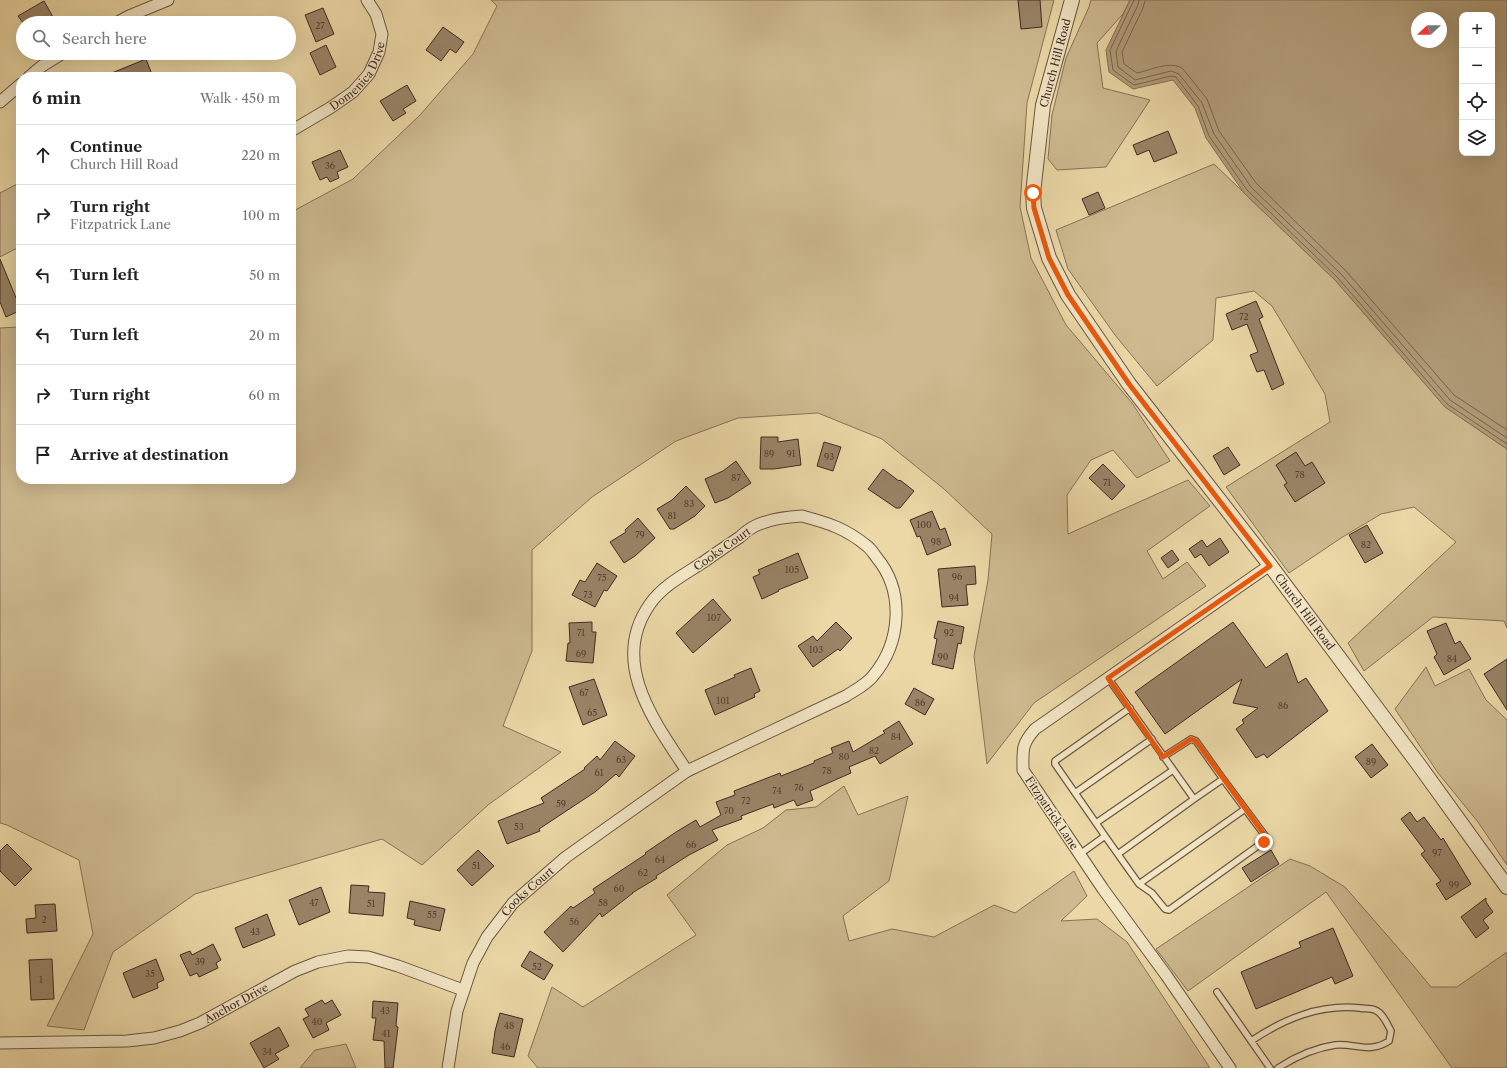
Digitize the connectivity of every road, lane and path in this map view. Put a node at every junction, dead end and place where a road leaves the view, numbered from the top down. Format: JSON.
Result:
{"nodes":[{"id":1,"x":168,"y":0,"type":"edge"},
{"id":2,"x":367,"y":0,"type":"edge"},
{"id":3,"x":1072,"y":0,"type":"edge"},
{"id":4,"x":130,"y":16,"type":"edge"},
{"id":5,"x":52,"y":60,"type":"edge"},
{"id":6,"x":35,"y":72,"type":"edge"},
{"id":7,"x":16,"y":88,"type":"edge"},
{"id":8,"x":0,"y":102,"type":"edge"},
{"id":9,"x":296,"y":128,"type":"edge"},
{"id":10,"x":1270,"y":566,"type":"junction"},
{"id":11,"x":1108,"y":678,"type":"junction"},
{"id":12,"x":1130,"y":708,"type":"junction"},
{"id":13,"x":1152,"y":739,"type":"junction"},
{"id":14,"x":1163,"y":757,"type":"junction"},
{"id":15,"x":1173,"y":770,"type":"junction"},
{"id":16,"x":687,"y":771,"type":"junction"},
{"id":17,"x":1223,"y":779,"type":"junction"},
{"id":18,"x":1075,"y":793,"type":"junction"},
{"id":19,"x":1194,"y":799,"type":"junction"},
{"id":20,"x":1245,"y":808,"type":"junction"},
{"id":21,"x":1096,"y":823,"type":"junction"},
{"id":22,"x":1105,"y":836,"type":"junction"},
{"id":23,"x":1080,"y":854,"type":"junction"},
{"id":24,"x":1118,"y":854,"type":"junction"},
{"id":25,"x":1139,"y":884,"type":"junction"},
{"id":26,"x":1507,"y":887,"type":"edge"},
{"id":27,"x":463,"y":990,"type":"junction"},
{"id":28,"x":1217,"y":992,"type":"dead end"},
{"id":29,"x":1251,"y":1041,"type":"junction"},
{"id":30,"x":0,"y":1043,"type":"edge"},
{"id":31,"x":448,"y":1068,"type":"edge"},
{"id":32,"x":1230,"y":1068,"type":"edge"},
{"id":33,"x":1270,"y":1068,"type":"edge"},
{"id":34,"x":1278,"y":1068,"type":"edge"}],
"edges":[{"from":1,"to":4,"type":"street"},
{"from":2,"to":9,"type":"street","name":"Domenica Drive"},
{"from":3,"to":10,"type":"street","name":"Church Hill Road"},
{"from":5,"to":6,"type":"street"},
{"from":7,"to":8,"type":"street"},
{"from":10,"to":11,"type":"street","name":"Fitzpatrick Lane"},
{"from":10,"to":26,"type":"street","name":"Church Hill Road"},
{"from":11,"to":12,"type":"lane"},
{"from":11,"to":23,"type":"street","name":"Fitzpatrick Lane"},
{"from":12,"to":13,"type":"lane"},
{"from":12,"to":18,"type":"lane"},
{"from":13,"to":14,"type":"lane"},
{"from":13,"to":18,"type":"lane"},
{"from":14,"to":15,"type":"lane"},
{"from":14,"to":17,"type":"lane"},
{"from":15,"to":19,"type":"lane"},
{"from":15,"to":21,"type":"lane"},
{"from":16,"to":16,"type":"street","name":"Cooks Court"},
{"from":16,"to":27,"type":"street","name":"Cooks Court"},
{"from":17,"to":19,"type":"lane"},
{"from":17,"to":20,"type":"lane"},
{"from":18,"to":21,"type":"lane"},
{"from":19,"to":24,"type":"lane"},
{"from":20,"to":25,"type":"lane"},
{"from":20,"to":25,"type":"lane"},
{"from":21,"to":22,"type":"lane"},
{"from":22,"to":23,"type":"lane"},
{"from":22,"to":24,"type":"lane"},
{"from":23,"to":32,"type":"street","name":"Fitzpatrick Lane"},
{"from":24,"to":25,"type":"lane"},
{"from":27,"to":30,"type":"street","name":"Anchor Drive"},
{"from":27,"to":31,"type":"street","name":"Cooks Court"},
{"from":28,"to":29,"type":"lane"},
{"from":29,"to":33,"type":"lane"},
{"from":29,"to":34,"type":"lane"}]}
